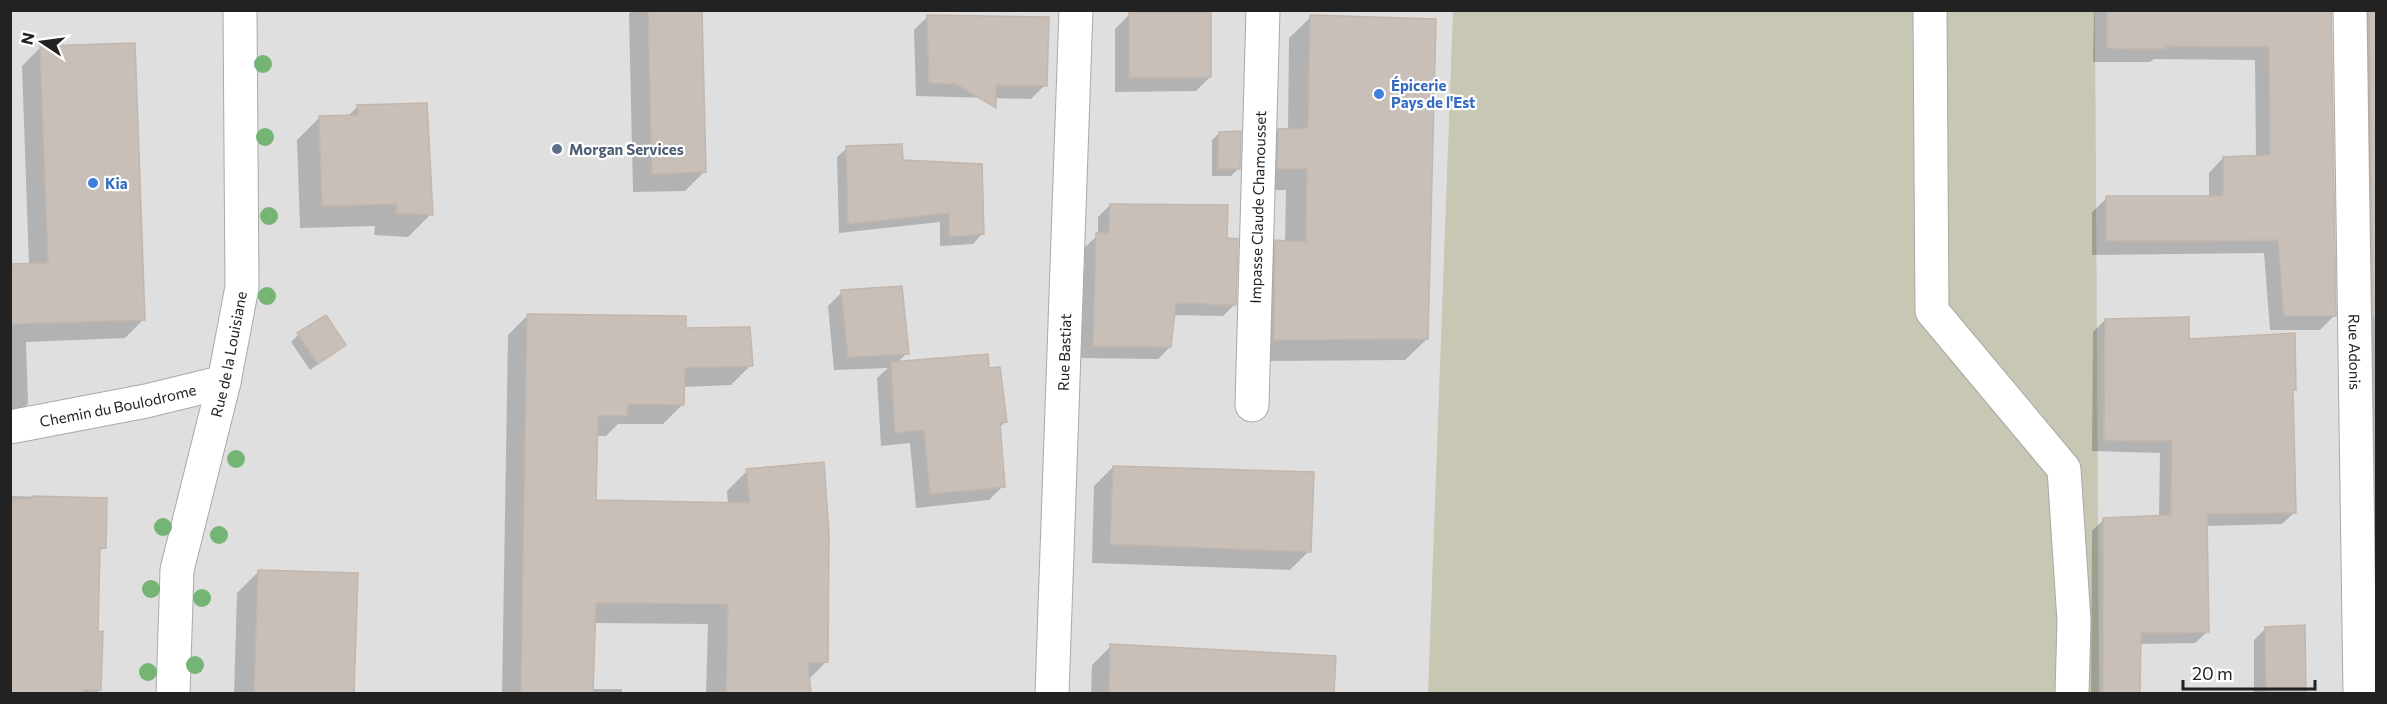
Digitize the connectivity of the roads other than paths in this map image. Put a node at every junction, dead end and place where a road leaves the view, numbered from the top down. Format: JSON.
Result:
{"nodes":[{"id":1,"x":240,"y":10,"type":"edge"},
{"id":2,"x":1076,"y":10,"type":"edge"},
{"id":3,"x":1263,"y":10,"type":"edge"},
{"id":4,"x":1930,"y":10,"type":"edge"},
{"id":5,"x":2350,"y":10,"type":"edge"},
{"id":6,"x":224,"y":382,"type":"junction"},
{"id":7,"x":1252,"y":405,"type":"dead end"},
{"id":8,"x":10,"y":427,"type":"edge"},
{"id":9,"x":173,"y":693,"type":"edge"},
{"id":10,"x":1053,"y":693,"type":"edge"},
{"id":11,"x":2072,"y":693,"type":"edge"},
{"id":12,"x":2360,"y":693,"type":"edge"}],
"edges":[{"from":1,"to":6,"type":"street","name":"Rue de la Louisiane"},
{"from":2,"to":10,"type":"street","name":"Rue Bastiat"},
{"from":3,"to":7,"type":"street","name":"Impasse Claude Chamousset"},
{"from":4,"to":11,"type":"street"},
{"from":5,"to":12,"type":"street","name":"Rue Adonis"},
{"from":6,"to":8,"type":"street","name":"Chemin du Boulodrome"},
{"from":6,"to":9,"type":"street","name":"Rue de la Louisiane"}]}
